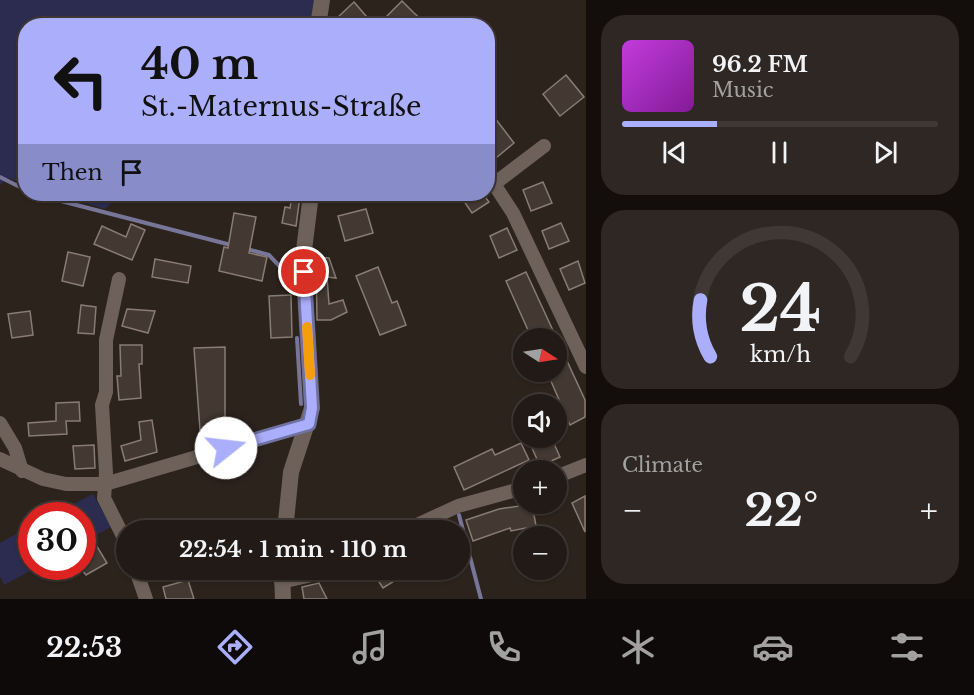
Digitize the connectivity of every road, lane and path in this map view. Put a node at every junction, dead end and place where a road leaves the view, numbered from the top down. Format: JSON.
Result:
{"nodes":[{"id":1,"x":322,"y":0,"type":"edge"},
{"id":2,"x":319,"y":18,"type":"edge"},
{"id":3,"x":544,"y":146,"type":"dead end"},
{"id":4,"x":495,"y":177,"type":"edge"},
{"id":5,"x":495,"y":185,"type":"edge"},
{"id":6,"x":310,"y":201,"type":"edge"},
{"id":7,"x":119,"y":279,"type":"dead end"},
{"id":8,"x":585,"y":367,"type":"edge"},
{"id":9,"x":0,"y":423,"type":"edge"},
{"id":10,"x":309,"y":424,"type":"junction"},
{"id":11,"x":0,"y":459,"type":"edge"},
{"id":12,"x":585,"y":465,"type":"edge"},
{"id":13,"x":22,"y":471,"type":"junction"},
{"id":14,"x":567,"y":472,"type":"edge"},
{"id":15,"x":105,"y":484,"type":"junction"},
{"id":16,"x":513,"y":491,"type":"edge"},
{"id":17,"x":286,"y":520,"type":"edge"},
{"id":18,"x":428,"y":520,"type":"edge"},
{"id":19,"x":116,"y":522,"type":"edge"},
{"id":20,"x":139,"y":580,"type":"edge"},
{"id":21,"x":282,"y":580,"type":"edge"},
{"id":22,"x":146,"y":599,"type":"edge"},
{"id":23,"x":283,"y":599,"type":"edge"}],
"edges":[{"from":1,"to":2,"type":"street"},
{"from":3,"to":4,"type":"street"},
{"from":5,"to":8,"type":"street"},
{"from":6,"to":10,"type":"street"},
{"from":7,"to":15,"type":"street"},
{"from":9,"to":13,"type":"street"},
{"from":10,"to":15,"type":"street"},
{"from":10,"to":17,"type":"street"},
{"from":11,"to":13,"type":"street"},
{"from":12,"to":14,"type":"street"},
{"from":13,"to":15,"type":"street"},
{"from":15,"to":19,"type":"street"},
{"from":16,"to":18,"type":"street"},
{"from":20,"to":22,"type":"street"},
{"from":21,"to":23,"type":"street"}]}
